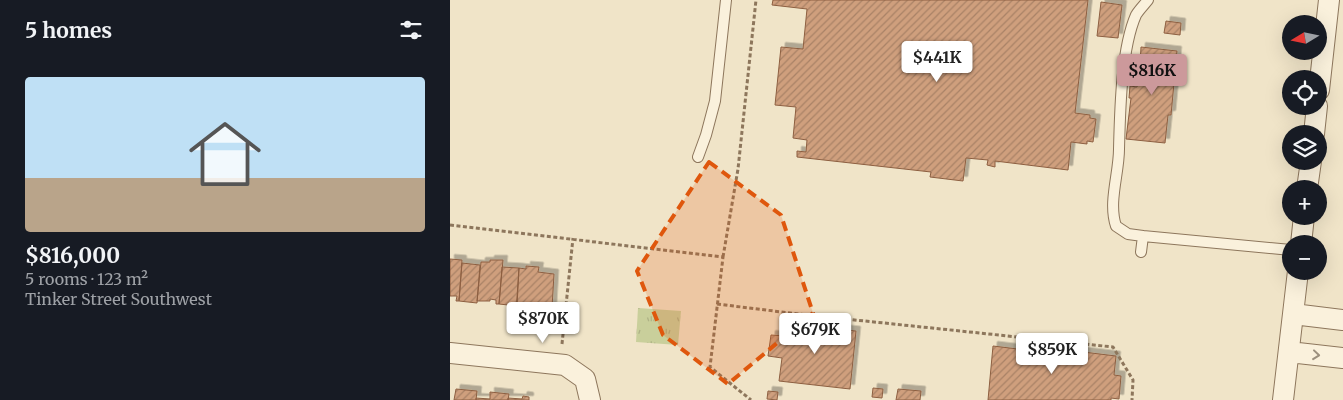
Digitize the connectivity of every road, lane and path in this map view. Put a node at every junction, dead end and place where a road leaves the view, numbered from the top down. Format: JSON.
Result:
{"nodes":[{"id":1,"x":726,"y":0,"type":"edge"},
{"id":2,"x":756,"y":0,"type":"edge"},
{"id":3,"x":1148,"y":0,"type":"edge"},
{"id":4,"x":1329,"y":0,"type":"edge"},
{"id":5,"x":1321,"y":70,"type":"edge"},
{"id":6,"x":698,"y":157,"type":"dead end"},
{"id":7,"x":450,"y":225,"type":"edge"},
{"id":8,"x":1143,"y":236,"type":"junction"},
{"id":9,"x":573,"y":238,"type":"junction"},
{"id":10,"x":1282,"y":249,"type":"edge"},
{"id":11,"x":1141,"y":252,"type":"dead end"},
{"id":12,"x":723,"y":257,"type":"junction"},
{"id":13,"x":1297,"y":280,"type":"edge"},
{"id":14,"x":717,"y":304,"type":"junction"},
{"id":15,"x":1293,"y":314,"type":"junction"},
{"id":16,"x":1343,"y":320,"type":"edge"},
{"id":17,"x":1289,"y":352,"type":"junction"},
{"id":18,"x":450,"y":353,"type":"edge"},
{"id":19,"x":1343,"y":358,"type":"edge"},
{"id":20,"x":562,"y":364,"type":"junction"},
{"id":21,"x":590,"y":400,"type":"edge"},
{"id":22,"x":751,"y":400,"type":"edge"},
{"id":23,"x":1132,"y":400,"type":"edge"},
{"id":24,"x":1283,"y":400,"type":"edge"}],
"edges":[{"from":1,"to":6,"type":"lane"},
{"from":2,"to":12,"type":"path"},
{"from":3,"to":8,"type":"lane"},
{"from":4,"to":5,"type":"street"},
{"from":7,"to":9,"type":"path"},
{"from":8,"to":10,"type":"lane"},
{"from":8,"to":11,"type":"lane"},
{"from":9,"to":12,"type":"path"},
{"from":9,"to":20,"type":"path"},
{"from":12,"to":14,"type":"path"},
{"from":13,"to":15,"type":"street"},
{"from":14,"to":22,"type":"path"},
{"from":14,"to":23,"type":"path"},
{"from":15,"to":16,"type":"street"},
{"from":15,"to":17,"type":"street"},
{"from":17,"to":19,"type":"street","one_way":true},
{"from":17,"to":24,"type":"street"},
{"from":18,"to":20,"type":"street"},
{"from":20,"to":21,"type":"street"}]}
